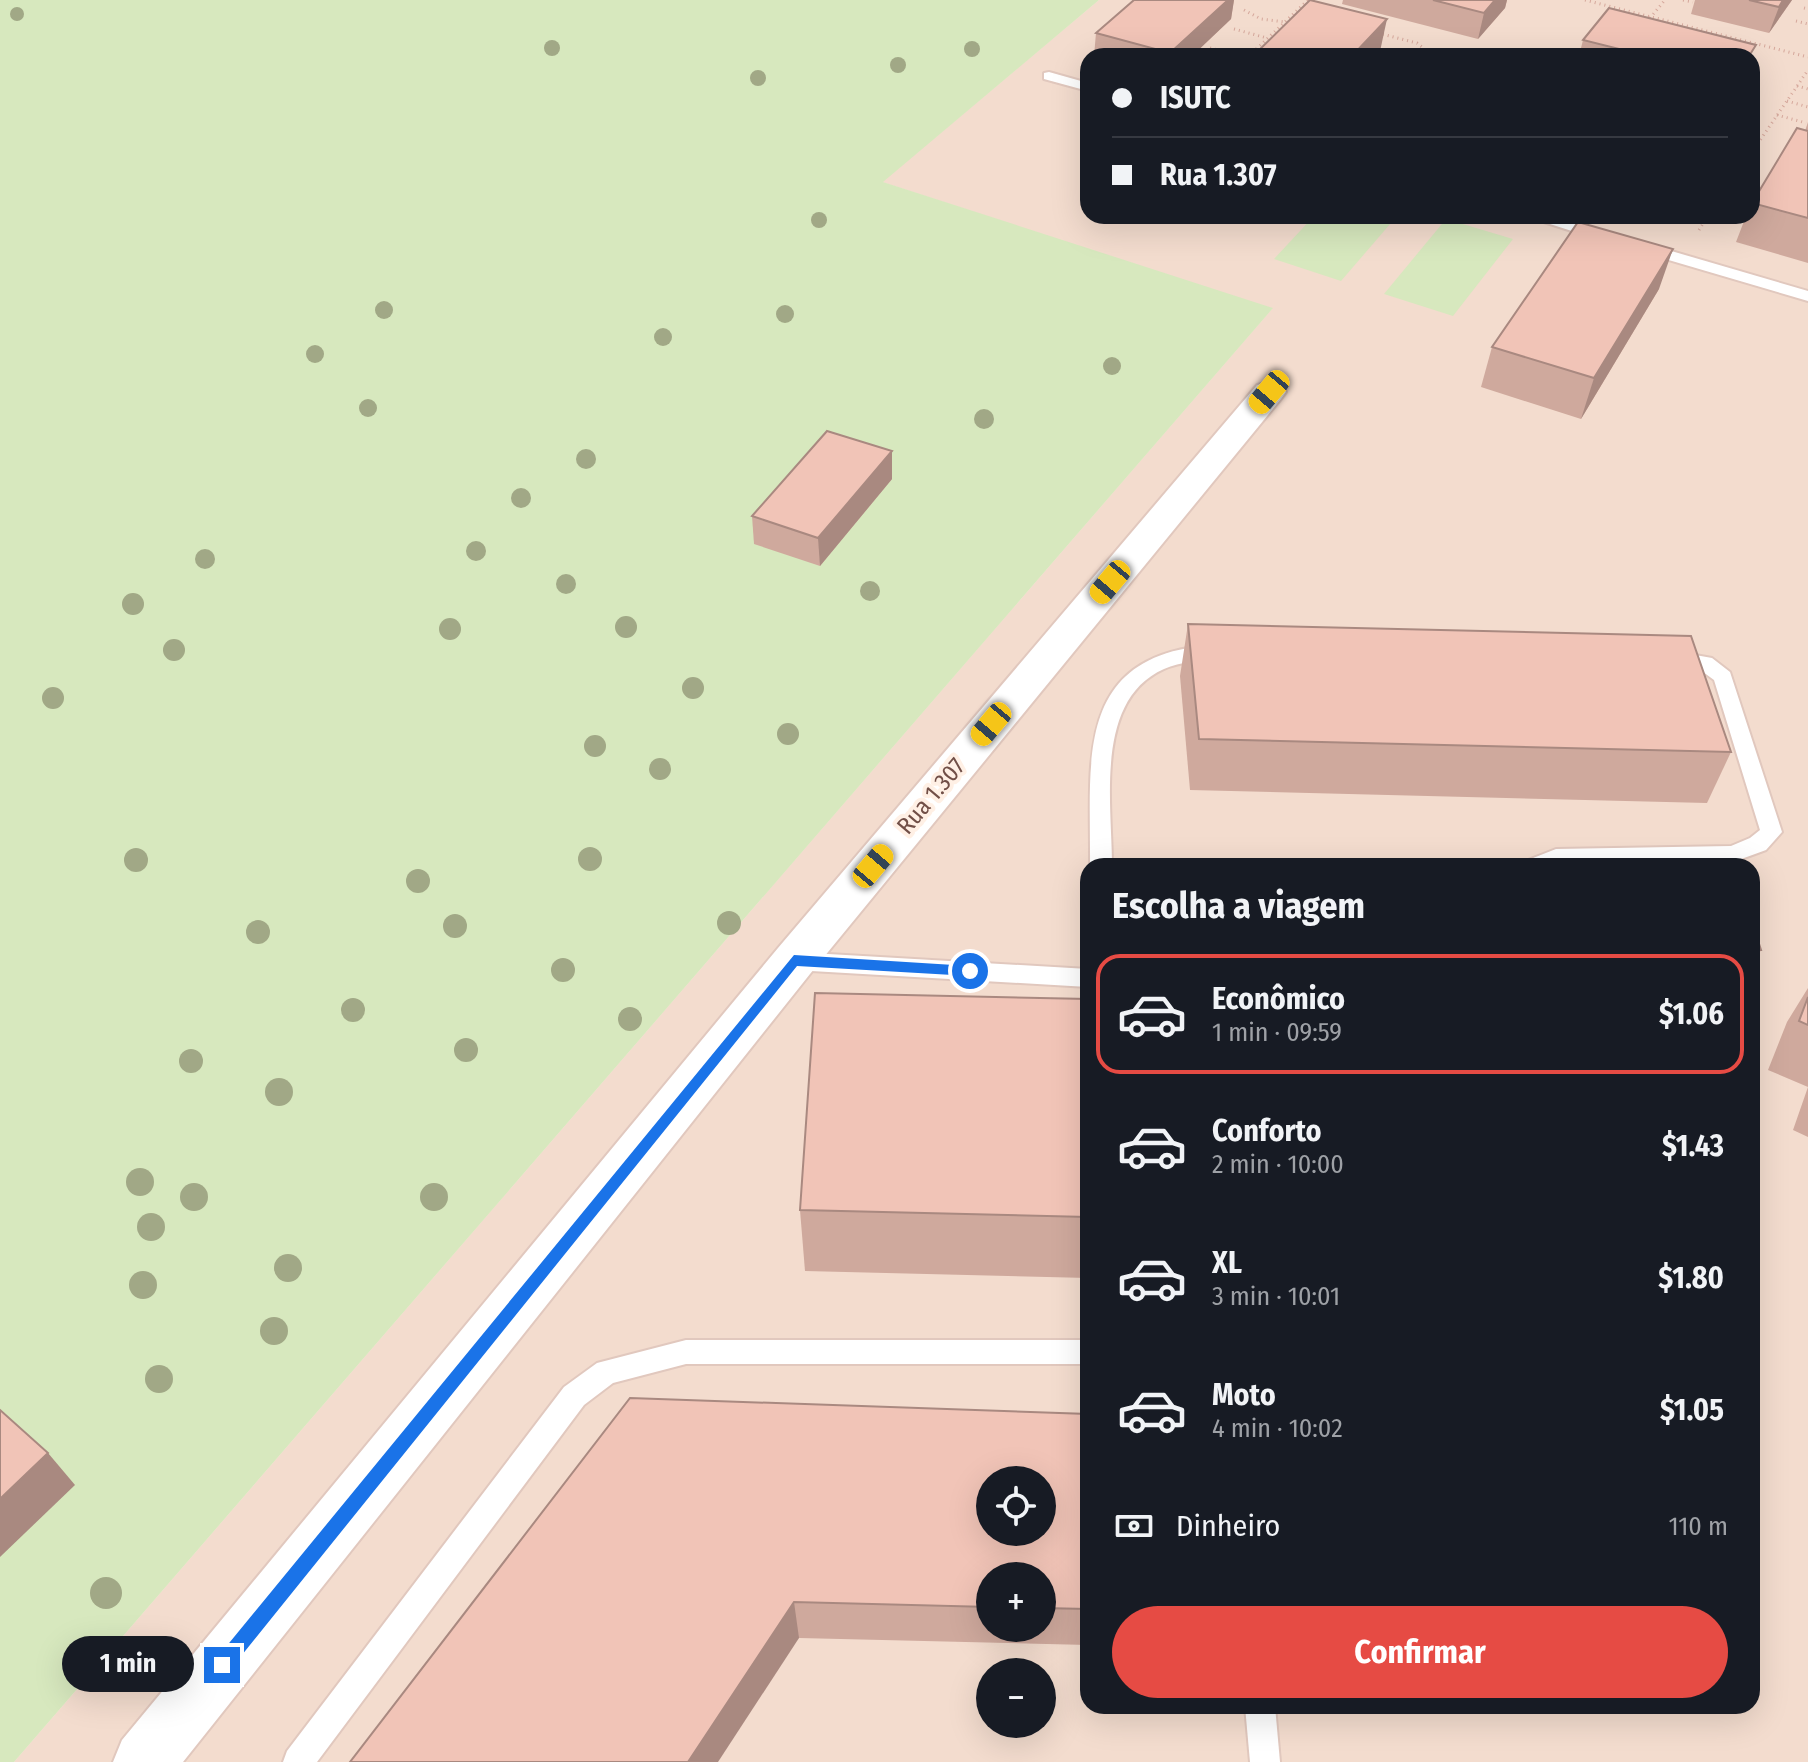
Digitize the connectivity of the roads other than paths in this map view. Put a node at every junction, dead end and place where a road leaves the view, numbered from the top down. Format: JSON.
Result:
{"nodes":[{"id":1,"x":1049,"y":76,"type":"dead end"},
{"id":2,"x":1080,"y":85,"type":"edge"},
{"id":3,"x":1560,"y":224,"type":"edge"},
{"id":4,"x":1808,"y":296,"type":"edge"},
{"id":5,"x":1269,"y":392,"type":"dead end"},
{"id":6,"x":1229,"y":651,"type":"edge"},
{"id":7,"x":1650,"y":657,"type":"edge"},
{"id":8,"x":1101,"y":858,"type":"edge"},
{"id":9,"x":1554,"y":858,"type":"edge"},
{"id":10,"x":794,"y":961,"type":"junction"},
{"id":11,"x":1080,"y":978,"type":"edge"},
{"id":12,"x":1080,"y":1352,"type":"edge"},
{"id":13,"x":1261,"y":1714,"type":"edge"},
{"id":14,"x":144,"y":1762,"type":"edge"},
{"id":15,"x":298,"y":1762,"type":"edge"},
{"id":16,"x":1265,"y":1762,"type":"edge"}],
"edges":[{"from":1,"to":2,"type":"lane"},
{"from":3,"to":4,"type":"lane"},
{"from":5,"to":10,"type":"street","name":"Rua 1.307"},
{"from":6,"to":8,"type":"lane"},
{"from":7,"to":9,"type":"lane"},
{"from":10,"to":11,"type":"lane"},
{"from":10,"to":14,"type":"street","name":"Rua 1.307"},
{"from":12,"to":15,"type":"lane"},
{"from":13,"to":16,"type":"lane"}]}
